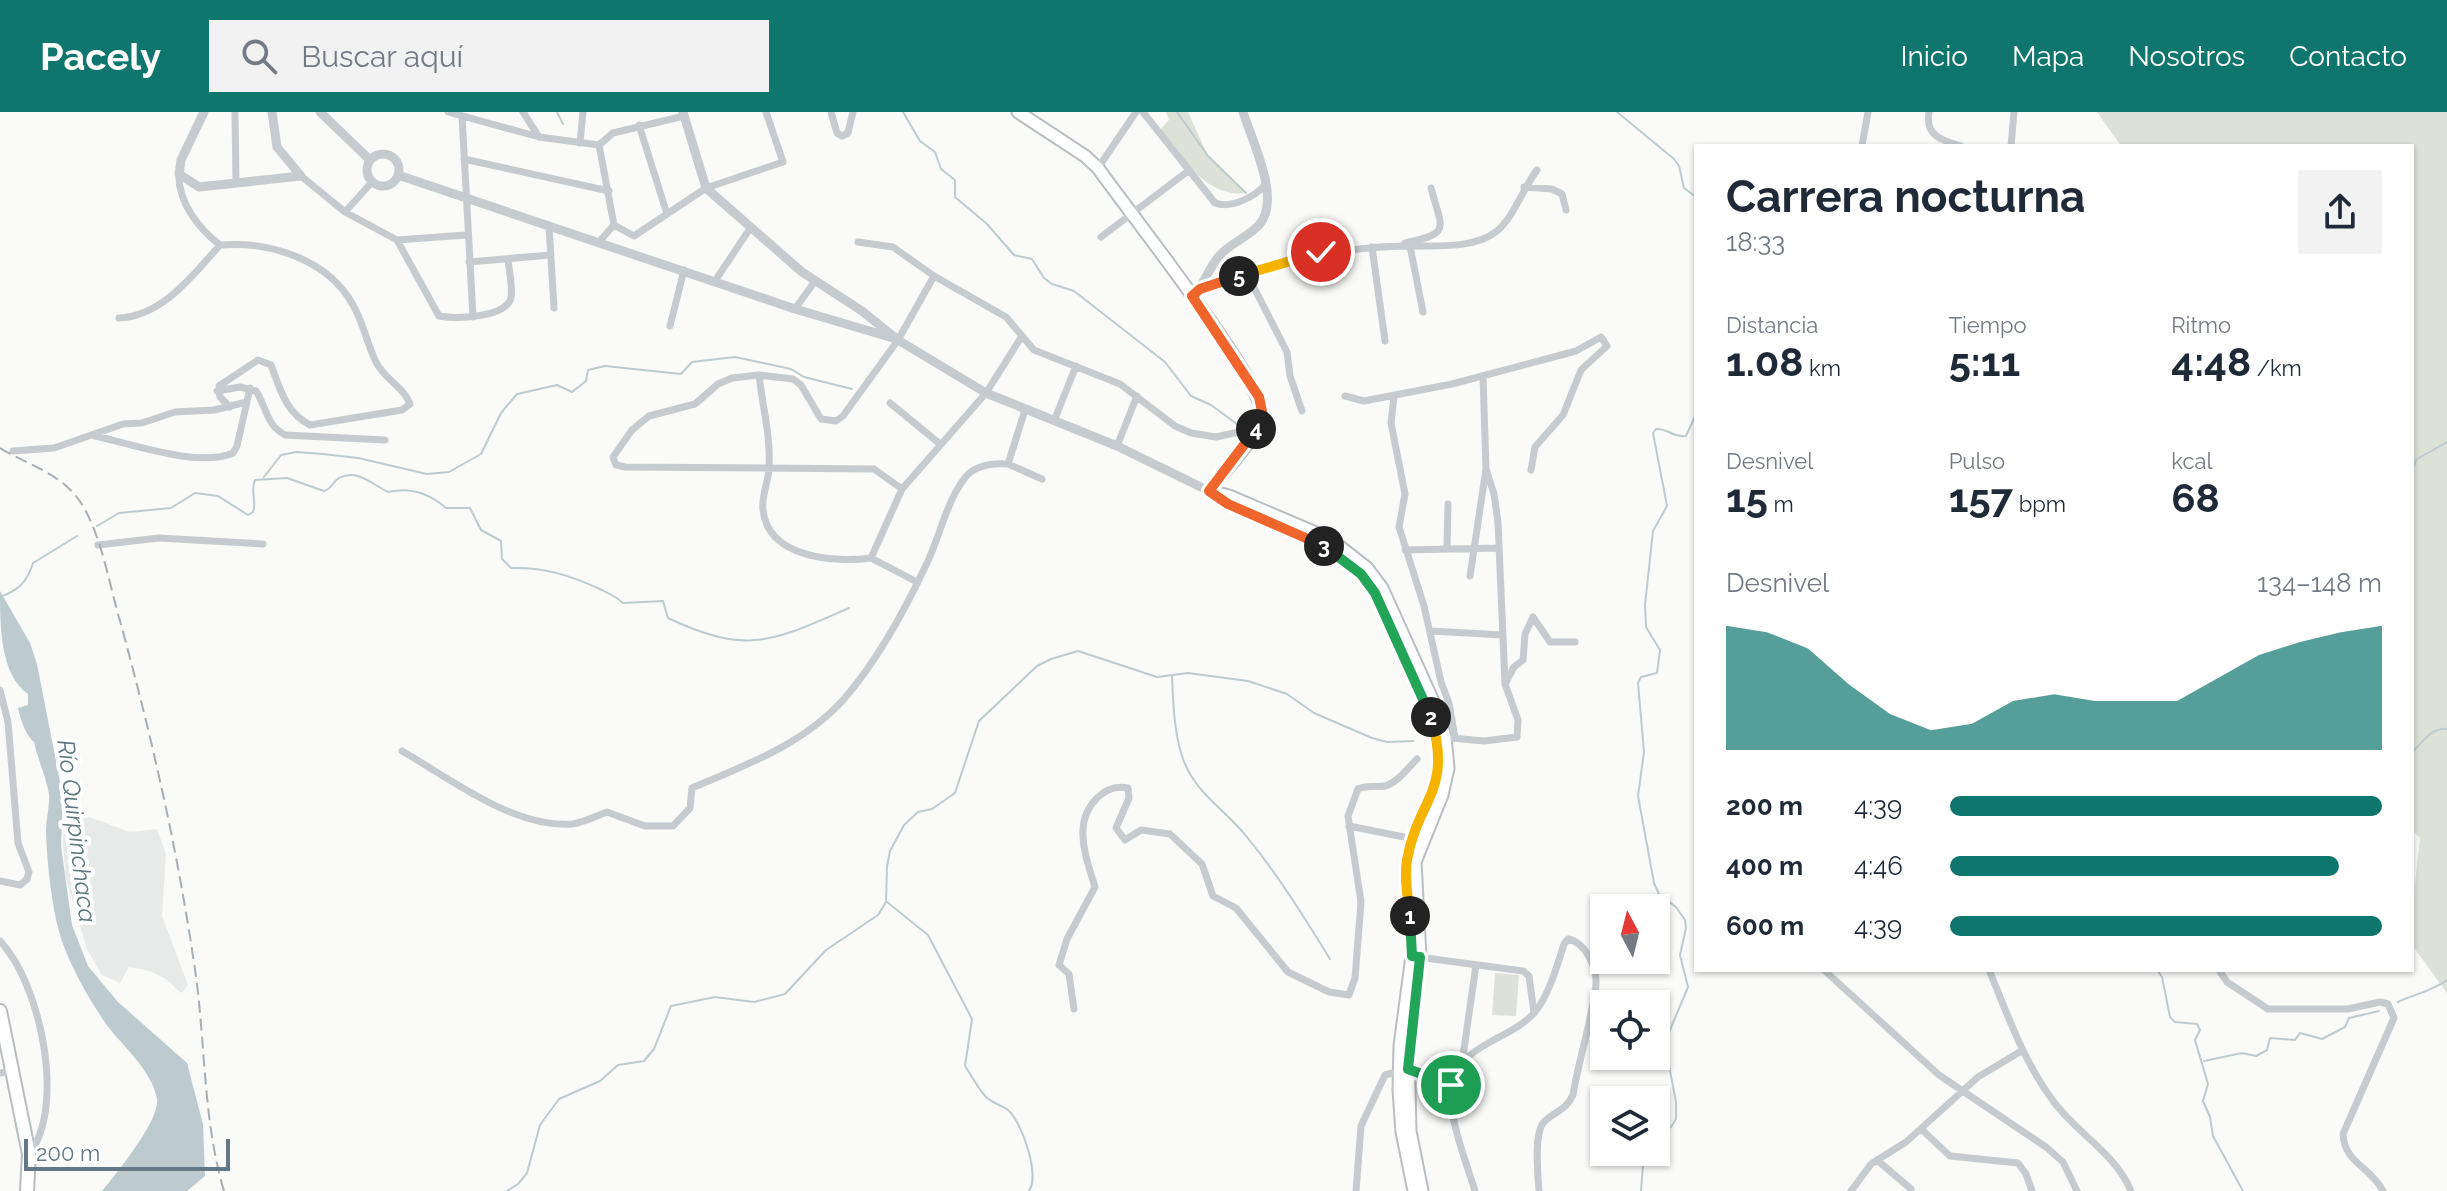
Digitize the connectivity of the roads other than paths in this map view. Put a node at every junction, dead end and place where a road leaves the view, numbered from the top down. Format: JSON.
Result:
{"nodes":[{"id":1,"x":204,"y":112,"type":"edge"},
{"id":2,"x":235,"y":112,"type":"edge"},
{"id":3,"x":272,"y":112,"type":"edge"},
{"id":4,"x":320,"y":112,"type":"edge"},
{"id":5,"x":448,"y":112,"type":"edge"},
{"id":6,"x":523,"y":112,"type":"edge"},
{"id":7,"x":583,"y":112,"type":"edge"},
{"id":8,"x":766,"y":112,"type":"edge"},
{"id":9,"x":831,"y":112,"type":"edge"},
{"id":10,"x":853,"y":112,"type":"edge"},
{"id":11,"x":1018,"y":112,"type":"edge"},
{"id":12,"x":1136,"y":112,"type":"edge"},
{"id":13,"x":1143,"y":112,"type":"edge"},
{"id":14,"x":1243,"y":112,"type":"edge"},
{"id":15,"x":1868,"y":112,"type":"edge"},
{"id":16,"x":1929,"y":112,"type":"edge"},
{"id":17,"x":2014,"y":112,"type":"edge"},
{"id":18,"x":683,"y":114,"type":"edge"},
{"id":19,"x":462,"y":116,"type":"junction"},
{"id":20,"x":639,"y":125,"type":"junction"},
{"id":21,"x":539,"y":137,"type":"junction"},
{"id":22,"x":580,"y":143,"type":"junction"},
{"id":23,"x":1862,"y":144,"type":"edge"},
{"id":24,"x":1956,"y":144,"type":"edge"},
{"id":25,"x":2011,"y":144,"type":"edge"},
{"id":26,"x":599,"y":145,"type":"junction"},
{"id":27,"x":464,"y":159,"type":"junction"},
{"id":28,"x":370,"y":160,"type":"junction"},
{"id":29,"x":1098,"y":168,"type":"junction"},
{"id":30,"x":1537,"y":170,"type":"dead end"},
{"id":31,"x":1188,"y":171,"type":"junction"},
{"id":32,"x":179,"y":174,"type":"junction"},
{"id":33,"x":398,"y":175,"type":"junction"},
{"id":34,"x":301,"y":176,"type":"junction"},
{"id":35,"x":372,"y":182,"type":"junction"},
{"id":36,"x":236,"y":183,"type":"junction"},
{"id":37,"x":1266,"y":184,"type":"junction"},
{"id":38,"x":1524,"y":187,"type":"junction"},
{"id":39,"x":706,"y":188,"type":"junction"},
{"id":40,"x":1431,"y":188,"type":"dead end"},
{"id":41,"x":609,"y":191,"type":"junction"},
{"id":42,"x":464,"y":196,"type":"junction"},
{"id":43,"x":1566,"y":210,"type":"dead end"},
{"id":44,"x":345,"y":212,"type":"junction"},
{"id":45,"x":667,"y":214,"type":"junction"},
{"id":46,"x":1131,"y":215,"type":"junction"},
{"id":47,"x":549,"y":225,"type":"junction"},
{"id":48,"x":614,"y":225,"type":"junction"},
{"id":49,"x":751,"y":227,"type":"junction"},
{"id":50,"x":466,"y":235,"type":"junction"},
{"id":51,"x":634,"y":236,"type":"junction"},
{"id":52,"x":1101,"y":237,"type":"dead end"},
{"id":53,"x":397,"y":240,"type":"junction"},
{"id":54,"x":858,"y":242,"type":"dead end"},
{"id":55,"x":598,"y":243,"type":"junction"},
{"id":56,"x":220,"y":245,"type":"junction"},
{"id":57,"x":1391,"y":246,"type":"junction"},
{"id":58,"x":1410,"y":246,"type":"junction"},
{"id":59,"x":1372,"y":247,"type":"junction"},
{"id":60,"x":550,"y":255,"type":"junction"},
{"id":61,"x":638,"y":256,"type":"junction"},
{"id":62,"x":508,"y":259,"type":"junction"},
{"id":63,"x":469,"y":262,"type":"junction"},
{"id":64,"x":684,"y":270,"type":"junction"},
{"id":65,"x":1247,"y":274,"type":"junction"},
{"id":66,"x":934,"y":276,"type":"junction"},
{"id":67,"x":715,"y":281,"type":"junction"},
{"id":68,"x":815,"y":281,"type":"junction"},
{"id":69,"x":1196,"y":293,"type":"junction"},
{"id":70,"x":554,"y":308,"type":"dead end"},
{"id":71,"x":795,"y":309,"type":"junction"},
{"id":72,"x":862,"y":311,"type":"junction"},
{"id":73,"x":1423,"y":312,"type":"dead end"},
{"id":74,"x":473,"y":317,"type":"junction"},
{"id":75,"x":119,"y":318,"type":"dead end"},
{"id":76,"x":670,"y":326,"type":"dead end"},
{"id":77,"x":855,"y":326,"type":"junction"},
{"id":78,"x":1022,"y":336,"type":"junction"},
{"id":79,"x":898,"y":340,"type":"junction"},
{"id":80,"x":1385,"y":341,"type":"dead end"},
{"id":81,"x":1076,"y":366,"type":"junction"},
{"id":82,"x":759,"y":375,"type":"junction"},
{"id":83,"x":1483,"y":376,"type":"junction"},
{"id":84,"x":250,"y":388,"type":"junction"},
{"id":85,"x":217,"y":391,"type":"junction"},
{"id":86,"x":986,"y":393,"type":"junction"},
{"id":87,"x":1137,"y":396,"type":"junction"},
{"id":88,"x":1345,"y":396,"type":"dead end"},
{"id":89,"x":1394,"y":397,"type":"junction"},
{"id":90,"x":247,"y":402,"type":"junction"},
{"id":91,"x":890,"y":403,"type":"dead end"},
{"id":92,"x":230,"y":407,"type":"junction"},
{"id":93,"x":1025,"y":410,"type":"junction"},
{"id":94,"x":1302,"y":411,"type":"dead end"},
{"id":95,"x":1054,"y":421,"type":"junction"},
{"id":96,"x":1257,"y":428,"type":"junction"},
{"id":97,"x":93,"y":435,"type":"junction"},
{"id":98,"x":385,"y":440,"type":"dead end"},
{"id":99,"x":940,"y":444,"type":"junction"},
{"id":100,"x":1117,"y":446,"type":"junction"},
{"id":101,"x":13,"y":451,"type":"dead end"},
{"id":102,"x":1008,"y":464,"type":"junction"},
{"id":103,"x":769,"y":467,"type":"junction"},
{"id":104,"x":1486,"y":469,"type":"junction"},
{"id":105,"x":1531,"y":470,"type":"dead end"},
{"id":106,"x":1042,"y":479,"type":"dead end"},
{"id":107,"x":902,"y":489,"type":"junction"},
{"id":108,"x":1209,"y":491,"type":"junction"},
{"id":109,"x":1448,"y":504,"type":"dead end"},
{"id":110,"x":263,"y":544,"type":"dead end"},
{"id":111,"x":98,"y":545,"type":"dead end"},
{"id":112,"x":1447,"y":547,"type":"junction"},
{"id":113,"x":1474,"y":547,"type":"junction"},
{"id":114,"x":1499,"y":548,"type":"junction"},
{"id":115,"x":1405,"y":550,"type":"junction"},
{"id":116,"x":871,"y":558,"type":"junction"},
{"id":117,"x":1470,"y":576,"type":"dead end"},
{"id":118,"x":917,"y":582,"type":"junction"},
{"id":119,"x":1430,"y":631,"type":"junction"},
{"id":120,"x":1503,"y":635,"type":"junction"},
{"id":121,"x":1575,"y":642,"type":"dead end"},
{"id":122,"x":1505,"y":684,"type":"junction"},
{"id":123,"x":0,"y":690,"type":"edge"},
{"id":124,"x":1450,"y":738,"type":"junction"},
{"id":125,"x":402,"y":751,"type":"dead end"},
{"id":126,"x":1417,"y":759,"type":"dead end"},
{"id":127,"x":1349,"y":826,"type":"junction"},
{"id":128,"x":1414,"y":839,"type":"junction"},
{"id":129,"x":0,"y":881,"type":"edge"},
{"id":130,"x":0,"y":941,"type":"edge"},
{"id":131,"x":1416,"y":957,"type":"junction"},
{"id":132,"x":1476,"y":965,"type":"junction"},
{"id":133,"x":1826,"y":972,"type":"edge"},
{"id":134,"x":1990,"y":972,"type":"edge"},
{"id":135,"x":2220,"y":972,"type":"edge"},
{"id":136,"x":1074,"y":1009,"type":"dead end"},
{"id":137,"x":0,"y":1011,"type":"edge"},
{"id":138,"x":1534,"y":1014,"type":"junction"},
{"id":139,"x":0,"y":1043,"type":"edge"},
{"id":140,"x":2023,"y":1050,"type":"junction"},
{"id":141,"x":1462,"y":1063,"type":"junction"},
{"id":142,"x":1404,"y":1070,"type":"junction"},
{"id":143,"x":3,"y":1073,"type":"edge"},
{"id":144,"x":1451,"y":1085,"type":"junction"},
{"id":145,"x":1961,"y":1091,"type":"junction"},
{"id":146,"x":1921,"y":1129,"type":"junction"},
{"id":147,"x":29,"y":1154,"type":"junction"},
{"id":148,"x":1877,"y":1160,"type":"junction"},
{"id":149,"x":1911,"y":1189,"type":"edge"},
{"id":150,"x":20,"y":1191,"type":"edge"},
{"id":151,"x":27,"y":1191,"type":"edge"},
{"id":152,"x":1356,"y":1191,"type":"edge"},
{"id":153,"x":1414,"y":1191,"type":"edge"},
{"id":154,"x":1475,"y":1191,"type":"edge"},
{"id":155,"x":1539,"y":1191,"type":"edge"},
{"id":156,"x":1851,"y":1191,"type":"edge"},
{"id":157,"x":2032,"y":1191,"type":"edge"},
{"id":158,"x":2077,"y":1191,"type":"edge"},
{"id":159,"x":2131,"y":1191,"type":"edge"},
{"id":160,"x":2383,"y":1191,"type":"edge"}],
"edges":[{"from":1,"to":32,"type":"street"},
{"from":2,"to":36,"type":"street"},
{"from":3,"to":34,"type":"street"},
{"from":4,"to":28,"type":"street"},
{"from":5,"to":19,"type":"street"},
{"from":6,"to":21,"type":"street"},
{"from":7,"to":22,"type":"street"},
{"from":8,"to":39,"type":"street"},
{"from":9,"to":10,"type":"street"},
{"from":11,"to":29,"type":"main road"},
{"from":12,"to":29,"type":"street"},
{"from":13,"to":31,"type":"street"},
{"from":14,"to":37,"type":"street"},
{"from":15,"to":23,"type":"street"},
{"from":16,"to":24,"type":"street"},
{"from":17,"to":25,"type":"street"},
{"from":18,"to":20,"type":"street"},
{"from":18,"to":39,"type":"street"},
{"from":19,"to":21,"type":"street"},
{"from":19,"to":27,"type":"street"},
{"from":20,"to":26,"type":"street"},
{"from":20,"to":45,"type":"street"},
{"from":21,"to":22,"type":"street"},
{"from":22,"to":26,"type":"street"},
{"from":26,"to":41,"type":"street"},
{"from":27,"to":41,"type":"street"},
{"from":27,"to":42,"type":"street"},
{"from":28,"to":33,"type":"street"},
{"from":28,"to":35,"type":"street"},
{"from":29,"to":46,"type":"main road"},
{"from":30,"to":38,"type":"street"},
{"from":31,"to":37,"type":"street"},
{"from":31,"to":46,"type":"street"},
{"from":32,"to":36,"type":"street"},
{"from":32,"to":56,"type":"street"},
{"from":33,"to":35,"type":"street"},
{"from":33,"to":42,"type":"street"},
{"from":34,"to":36,"type":"street"},
{"from":34,"to":44,"type":"street"},
{"from":35,"to":44,"type":"street"},
{"from":37,"to":69,"type":"street"},
{"from":38,"to":43,"type":"street"},
{"from":38,"to":58,"type":"street"},
{"from":39,"to":45,"type":"street"},
{"from":39,"to":49,"type":"street"},
{"from":40,"to":57,"type":"street"},
{"from":41,"to":48,"type":"street"},
{"from":42,"to":47,"type":"street"},
{"from":42,"to":50,"type":"street"},
{"from":44,"to":53,"type":"street"},
{"from":45,"to":51,"type":"street"},
{"from":46,"to":52,"type":"street"},
{"from":46,"to":69,"type":"main road"},
{"from":47,"to":55,"type":"street"},
{"from":47,"to":60,"type":"street"},
{"from":48,"to":51,"type":"street"},
{"from":48,"to":55,"type":"street"},
{"from":49,"to":67,"type":"street"},
{"from":49,"to":68,"type":"street"},
{"from":50,"to":53,"type":"street"},
{"from":50,"to":63,"type":"street"},
{"from":51,"to":61,"type":"street"},
{"from":53,"to":74,"type":"street"},
{"from":54,"to":66,"type":"street"},
{"from":55,"to":61,"type":"street"},
{"from":56,"to":75,"type":"street"},
{"from":56,"to":85,"type":"street"},
{"from":57,"to":58,"type":"street"},
{"from":57,"to":59,"type":"street"},
{"from":58,"to":73,"type":"street"},
{"from":59,"to":65,"type":"street"},
{"from":59,"to":80,"type":"street"},
{"from":60,"to":62,"type":"street"},
{"from":60,"to":70,"type":"street"},
{"from":61,"to":64,"type":"street"},
{"from":62,"to":63,"type":"street"},
{"from":62,"to":74,"type":"street"},
{"from":63,"to":74,"type":"street"},
{"from":64,"to":67,"type":"street"},
{"from":64,"to":76,"type":"street"},
{"from":65,"to":69,"type":"street"},
{"from":65,"to":94,"type":"street"},
{"from":66,"to":78,"type":"street"},
{"from":66,"to":79,"type":"street"},
{"from":67,"to":71,"type":"street"},
{"from":68,"to":71,"type":"street"},
{"from":68,"to":72,"type":"street"},
{"from":69,"to":96,"type":"main road"},
{"from":71,"to":77,"type":"street"},
{"from":72,"to":77,"type":"street"},
{"from":72,"to":79,"type":"street"},
{"from":77,"to":79,"type":"street"},
{"from":78,"to":81,"type":"street"},
{"from":78,"to":86,"type":"street"},
{"from":79,"to":82,"type":"street"},
{"from":79,"to":86,"type":"street"},
{"from":81,"to":87,"type":"street"},
{"from":81,"to":95,"type":"street"},
{"from":82,"to":103,"type":"street"},
{"from":82,"to":103,"type":"street"},
{"from":83,"to":89,"type":"street"},
{"from":83,"to":104,"type":"street"},
{"from":83,"to":105,"type":"street"},
{"from":84,"to":85,"type":"street"},
{"from":84,"to":90,"type":"street"},
{"from":84,"to":98,"type":"street"},
{"from":85,"to":92,"type":"street"},
{"from":86,"to":93,"type":"street"},
{"from":86,"to":99,"type":"street"},
{"from":87,"to":96,"type":"street"},
{"from":87,"to":100,"type":"street"},
{"from":88,"to":89,"type":"street"},
{"from":89,"to":115,"type":"street"},
{"from":90,"to":92,"type":"street"},
{"from":90,"to":97,"type":"street"},
{"from":91,"to":99,"type":"street"},
{"from":92,"to":97,"type":"street"},
{"from":93,"to":95,"type":"street"},
{"from":93,"to":102,"type":"street"},
{"from":95,"to":100,"type":"street"},
{"from":96,"to":108,"type":"main road"},
{"from":97,"to":101,"type":"street"},
{"from":99,"to":107,"type":"street"},
{"from":100,"to":108,"type":"street"},
{"from":102,"to":106,"type":"street"},
{"from":102,"to":118,"type":"street"},
{"from":103,"to":107,"type":"street"},
{"from":103,"to":116,"type":"street"},
{"from":104,"to":113,"type":"street"},
{"from":104,"to":114,"type":"street"},
{"from":107,"to":116,"type":"street"},
{"from":108,"to":124,"type":"main road"},
{"from":108,"to":128,"type":"main road"},
{"from":109,"to":112,"type":"street"},
{"from":110,"to":111,"type":"street"},
{"from":112,"to":113,"type":"street"},
{"from":112,"to":115,"type":"street"},
{"from":113,"to":114,"type":"street"},
{"from":113,"to":117,"type":"street"},
{"from":114,"to":120,"type":"street"},
{"from":115,"to":119,"type":"street"},
{"from":116,"to":118,"type":"street"},
{"from":118,"to":125,"type":"street"},
{"from":119,"to":120,"type":"street"},
{"from":119,"to":124,"type":"street"},
{"from":120,"to":122,"type":"street"},
{"from":121,"to":122,"type":"street"},
{"from":122,"to":124,"type":"street"},
{"from":123,"to":129,"type":"street"},
{"from":124,"to":131,"type":"main road"},
{"from":126,"to":127,"type":"street"},
{"from":127,"to":128,"type":"street"},
{"from":127,"to":136,"type":"street"},
{"from":128,"to":131,"type":"main road"},
{"from":130,"to":147,"type":"street"},
{"from":131,"to":132,"type":"street"},
{"from":131,"to":142,"type":"main road"},
{"from":132,"to":138,"type":"street"},
{"from":132,"to":141,"type":"street"},
{"from":133,"to":145,"type":"street"},
{"from":134,"to":140,"type":"street"},
{"from":135,"to":160,"type":"street"},
{"from":137,"to":147,"type":"highway"},
{"from":138,"to":141,"type":"street"},
{"from":138,"to":155,"type":"street"},
{"from":139,"to":143,"type":"highway"},
{"from":140,"to":145,"type":"street"},
{"from":140,"to":159,"type":"street"},
{"from":141,"to":144,"type":"street"},
{"from":142,"to":144,"type":"street"},
{"from":142,"to":152,"type":"street"},
{"from":142,"to":153,"type":"main road"},
{"from":143,"to":150,"type":"highway"},
{"from":144,"to":154,"type":"street"},
{"from":145,"to":146,"type":"street"},
{"from":145,"to":158,"type":"street"},
{"from":146,"to":148,"type":"street"},
{"from":146,"to":157,"type":"street"},
{"from":147,"to":151,"type":"highway"},
{"from":148,"to":149,"type":"street"},
{"from":148,"to":156,"type":"street"}]}
